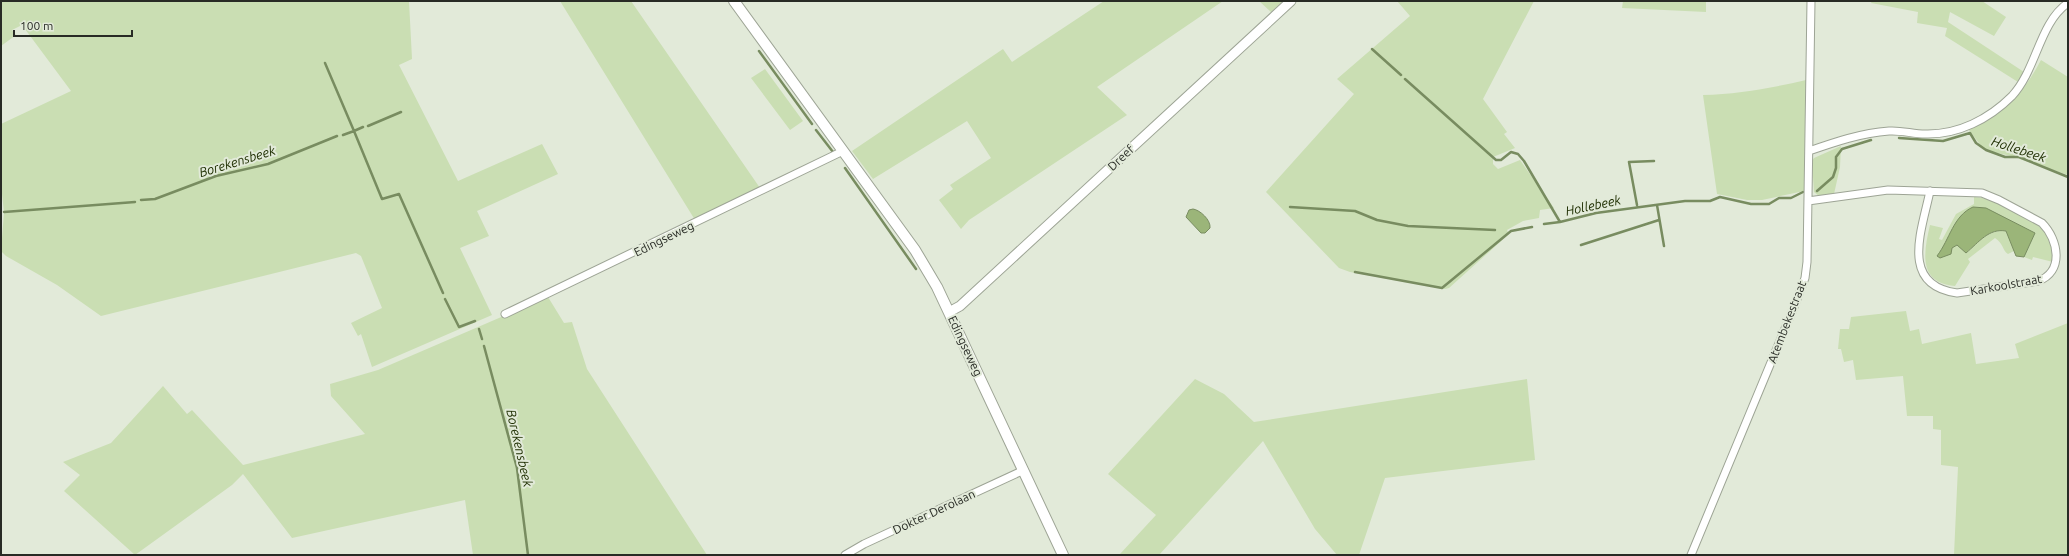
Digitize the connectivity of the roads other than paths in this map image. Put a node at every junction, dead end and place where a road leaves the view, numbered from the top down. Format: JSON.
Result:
{"nodes":[{"id":1,"x":734,"y":1,"type":"edge"},
{"id":2,"x":1291,"y":1,"type":"edge"},
{"id":3,"x":1811,"y":1,"type":"edge"},
{"id":4,"x":2068,"y":3,"type":"edge"},
{"id":5,"x":843,"y":151,"type":"junction"},
{"id":6,"x":1809,"y":151,"type":"junction"},
{"id":7,"x":1930,"y":192,"type":"junction"},
{"id":8,"x":1808,"y":201,"type":"junction"},
{"id":9,"x":949,"y":312,"type":"junction"},
{"id":10,"x":505,"y":314,"type":"dead end"},
{"id":11,"x":1024,"y":470,"type":"junction"},
{"id":12,"x":845,"y":555,"type":"edge"},
{"id":13,"x":1063,"y":555,"type":"edge"},
{"id":14,"x":1691,"y":555,"type":"edge"}],
"edges":[{"from":1,"to":5,"type":"main road","name":"Edingseweg"},
{"from":2,"to":9,"type":"street","name":"Dreef"},
{"from":3,"to":6,"type":"street","name":"Atembekestraat"},
{"from":4,"to":6,"type":"street"},
{"from":5,"to":9,"type":"main road","name":"Edingseweg"},
{"from":5,"to":10,"type":"street","name":"Edingseweg"},
{"from":6,"to":8,"type":"street","name":"Atembekestraat"},
{"from":7,"to":7,"type":"street","name":"Karkoolstraat"},
{"from":7,"to":8,"type":"street","name":"Karkoolstraat"},
{"from":8,"to":14,"type":"street","name":"Atembekestraat"},
{"from":9,"to":11,"type":"main road","name":"Edingseweg"},
{"from":11,"to":12,"type":"street","name":"Dokter Derolaan"},
{"from":11,"to":13,"type":"main road","name":"Edingseweg"}]}
